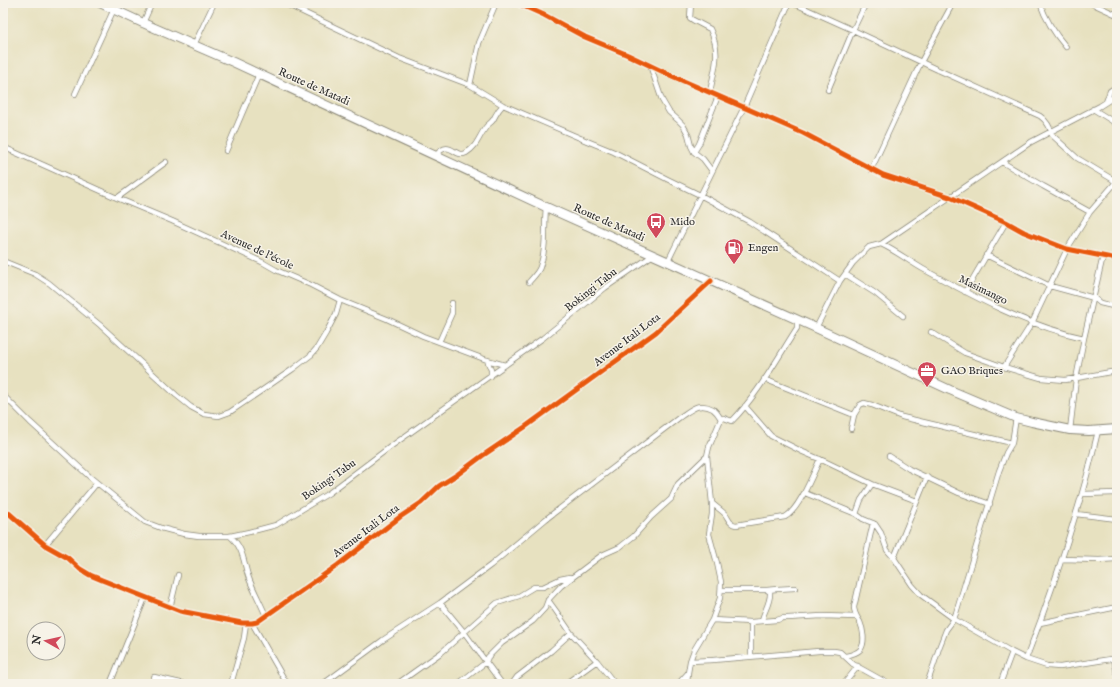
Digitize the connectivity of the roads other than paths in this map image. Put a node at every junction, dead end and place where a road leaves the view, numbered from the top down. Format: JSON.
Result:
{"nodes":[{"id":1,"x":100,"y":3,"type":"edge"},
{"id":2,"x":152,"y":3,"type":"edge"},
{"id":3,"x":214,"y":3,"type":"edge"},
{"id":4,"x":284,"y":3,"type":"edge"},
{"id":5,"x":496,"y":3,"type":"edge"},
{"id":6,"x":517,"y":3,"type":"edge"},
{"id":7,"x":691,"y":3,"type":"edge"},
{"id":8,"x":789,"y":3,"type":"edge"},
{"id":9,"x":793,"y":3,"type":"edge"},
{"id":10,"x":866,"y":3,"type":"edge"},
{"id":11,"x":953,"y":3,"type":"edge"},
{"id":12,"x":1040,"y":3,"type":"edge"},
{"id":13,"x":1091,"y":3,"type":"edge"},
{"id":14,"x":114,"y":9,"type":"junction"},
{"id":15,"x":1117,"y":15,"type":"edge"},
{"id":16,"x":143,"y":23,"type":"junction"},
{"id":17,"x":853,"y":30,"type":"junction"},
{"id":18,"x":194,"y":45,"type":"junction"},
{"id":19,"x":1066,"y":47,"type":"dead end"},
{"id":20,"x":921,"y":62,"type":"junction"},
{"id":21,"x":650,"y":65,"type":"junction"},
{"id":22,"x":259,"y":74,"type":"junction"},
{"id":23,"x":470,"y":85,"type":"junction"},
{"id":24,"x":1117,"y":86,"type":"edge"},
{"id":25,"x":828,"y":90,"type":"dead end"},
{"id":26,"x":710,"y":93,"type":"junction"},
{"id":27,"x":75,"y":94,"type":"dead end"},
{"id":28,"x":1117,"y":95,"type":"edge"},
{"id":29,"x":718,"y":96,"type":"junction"},
{"id":30,"x":1106,"y":102,"type":"junction"},
{"id":31,"x":503,"y":105,"type":"junction"},
{"id":32,"x":744,"y":107,"type":"junction"},
{"id":33,"x":1093,"y":109,"type":"junction"},
{"id":34,"x":1117,"y":124,"type":"edge"},
{"id":35,"x":1052,"y":131,"type":"junction"},
{"id":36,"x":3,"y":147,"type":"edge"},
{"id":37,"x":226,"y":151,"type":"dead end"},
{"id":38,"x":694,"y":152,"type":"junction"},
{"id":39,"x":436,"y":155,"type":"junction"},
{"id":40,"x":166,"y":162,"type":"dead end"},
{"id":41,"x":1002,"y":162,"type":"junction"},
{"id":42,"x":871,"y":170,"type":"junction"},
{"id":43,"x":712,"y":171,"type":"junction"},
{"id":44,"x":1117,"y":173,"type":"edge"},
{"id":45,"x":1115,"y":181,"type":"edge"},
{"id":46,"x":700,"y":195,"type":"junction"},
{"id":47,"x":950,"y":197,"type":"junction"},
{"id":48,"x":118,"y":198,"type":"junction"},
{"id":49,"x":546,"y":207,"type":"junction"},
{"id":50,"x":1090,"y":212,"type":"junction"},
{"id":51,"x":1006,"y":222,"type":"junction"},
{"id":52,"x":881,"y":244,"type":"junction"},
{"id":53,"x":1067,"y":249,"type":"junction"},
{"id":54,"x":653,"y":255,"type":"junction"},
{"id":55,"x":986,"y":255,"type":"junction"},
{"id":56,"x":1103,"y":256,"type":"junction"},
{"id":57,"x":1117,"y":259,"type":"edge"},
{"id":58,"x":3,"y":261,"type":"edge"},
{"id":59,"x":668,"y":261,"type":"junction"},
{"id":60,"x":845,"y":274,"type":"junction"},
{"id":61,"x":711,"y":281,"type":"junction"},
{"id":62,"x":840,"y":281,"type":"junction"},
{"id":63,"x":529,"y":282,"type":"dead end"},
{"id":64,"x":1050,"y":286,"type":"junction"},
{"id":65,"x":965,"y":292,"type":"junction"},
{"id":66,"x":1094,"y":298,"type":"junction"},
{"id":67,"x":340,"y":300,"type":"junction"},
{"id":68,"x":452,"y":303,"type":"dead end"},
{"id":69,"x":1117,"y":307,"type":"edge"},
{"id":70,"x":904,"y":316,"type":"dead end"},
{"id":71,"x":797,"y":320,"type":"junction"},
{"id":72,"x":1032,"y":323,"type":"junction"},
{"id":73,"x":816,"y":328,"type":"junction"},
{"id":74,"x":931,"y":332,"type":"dead end"},
{"id":75,"x":1084,"y":338,"type":"junction"},
{"id":76,"x":439,"y":342,"type":"junction"},
{"id":77,"x":487,"y":360,"type":"junction"},
{"id":78,"x":505,"y":365,"type":"junction"},
{"id":79,"x":1004,"y":367,"type":"junction"},
{"id":80,"x":1117,"y":371,"type":"edge"},
{"id":81,"x":491,"y":376,"type":"junction"},
{"id":82,"x":764,"y":379,"type":"junction"},
{"id":83,"x":1076,"y":379,"type":"junction"},
{"id":84,"x":3,"y":395,"type":"edge"},
{"id":85,"x":745,"y":406,"type":"junction"},
{"id":86,"x":854,"y":415,"type":"junction"},
{"id":87,"x":1016,"y":418,"type":"junction"},
{"id":88,"x":720,"y":419,"type":"junction"},
{"id":89,"x":851,"y":429,"type":"dead end"},
{"id":90,"x":1117,"y":429,"type":"edge"},
{"id":91,"x":1070,"y":430,"type":"junction"},
{"id":92,"x":1098,"y":431,"type":"junction"},
{"id":93,"x":1012,"y":443,"type":"junction"},
{"id":94,"x":707,"y":456,"type":"junction"},
{"id":95,"x":888,"y":456,"type":"dead end"},
{"id":96,"x":820,"y":459,"type":"junction"},
{"id":97,"x":927,"y":477,"type":"junction"},
{"id":98,"x":97,"y":483,"type":"junction"},
{"id":99,"x":872,"y":484,"type":"junction"},
{"id":100,"x":804,"y":493,"type":"junction"},
{"id":101,"x":1117,"y":493,"type":"edge"},
{"id":102,"x":1082,"y":494,"type":"junction"},
{"id":103,"x":917,"y":502,"type":"junction"},
{"id":104,"x":712,"y":503,"type":"junction"},
{"id":105,"x":990,"y":504,"type":"junction"},
{"id":106,"x":3,"y":508,"type":"edge"},
{"id":107,"x":856,"y":514,"type":"junction"},
{"id":108,"x":1076,"y":514,"type":"junction"},
{"id":109,"x":1117,"y":519,"type":"edge"},
{"id":110,"x":873,"y":523,"type":"junction"},
{"id":111,"x":230,"y":536,"type":"junction"},
{"id":112,"x":45,"y":544,"type":"junction"},
{"id":113,"x":894,"y":558,"type":"junction"},
{"id":114,"x":1117,"y":558,"type":"edge"},
{"id":115,"x":1062,"y":559,"type":"junction"},
{"id":116,"x":178,"y":575,"type":"dead end"},
{"id":117,"x":572,"y":577,"type":"junction"},
{"id":118,"x":795,"y":588,"type":"dead end"},
{"id":119,"x":721,"y":590,"type":"junction"},
{"id":120,"x":767,"y":590,"type":"junction"},
{"id":121,"x":145,"y":598,"type":"junction"},
{"id":122,"x":548,"y":600,"type":"junction"},
{"id":123,"x":440,"y":603,"type":"junction"},
{"id":124,"x":1117,"y":607,"type":"edge"},
{"id":125,"x":170,"y":608,"type":"junction"},
{"id":126,"x":266,"y":616,"type":"junction"},
{"id":127,"x":857,"y":617,"type":"junction"},
{"id":128,"x":954,"y":619,"type":"junction"},
{"id":129,"x":712,"y":620,"type":"junction"},
{"id":130,"x":762,"y":620,"type":"junction"},
{"id":131,"x":751,"y":622,"type":"junction"},
{"id":132,"x":246,"y":623,"type":"junction"},
{"id":133,"x":252,"y":623,"type":"junction"},
{"id":134,"x":1040,"y":623,"type":"junction"},
{"id":135,"x":464,"y":632,"type":"junction"},
{"id":136,"x":571,"y":633,"type":"junction"},
{"id":137,"x":1012,"y":652,"type":"junction"},
{"id":138,"x":751,"y":656,"type":"junction"},
{"id":139,"x":846,"y":656,"type":"junction"},
{"id":140,"x":1115,"y":658,"type":"edge"},
{"id":141,"x":1026,"y":659,"type":"junction"},
{"id":142,"x":597,"y":661,"type":"junction"},
{"id":143,"x":690,"y":661,"type":"junction"},
{"id":144,"x":486,"y":662,"type":"junction"},
{"id":145,"x":858,"y":666,"type":"junction"},
{"id":146,"x":688,"y":672,"type":"junction"},
{"id":147,"x":1117,"y":674,"type":"edge"},
{"id":148,"x":154,"y":677,"type":"dead end"},
{"id":149,"x":233,"y":683,"type":"edge"},
{"id":150,"x":110,"y":684,"type":"edge"},
{"id":151,"x":185,"y":684,"type":"edge"},
{"id":152,"x":287,"y":684,"type":"edge"},
{"id":153,"x":323,"y":684,"type":"edge"},
{"id":154,"x":397,"y":684,"type":"edge"},
{"id":155,"x":458,"y":684,"type":"edge"},
{"id":156,"x":501,"y":684,"type":"edge"},
{"id":157,"x":512,"y":684,"type":"edge"},
{"id":158,"x":565,"y":684,"type":"edge"},
{"id":159,"x":615,"y":684,"type":"edge"},
{"id":160,"x":678,"y":684,"type":"edge"},
{"id":161,"x":687,"y":684,"type":"edge"},
{"id":162,"x":844,"y":684,"type":"edge"},
{"id":163,"x":889,"y":684,"type":"edge"},
{"id":164,"x":927,"y":684,"type":"edge"},
{"id":165,"x":1000,"y":684,"type":"edge"}],
"edges":[{"from":1,"to":14,"type":"highway","name":"Route de Matadi"},
{"from":2,"to":16,"type":"street"},
{"from":3,"to":18,"type":"street"},
{"from":4,"to":23,"type":"street"},
{"from":5,"to":23,"type":"street"},
{"from":6,"to":21,"type":"street"},
{"from":7,"to":26,"type":"street"},
{"from":8,"to":32,"type":"street"},
{"from":9,"to":17,"type":"street"},
{"from":10,"to":17,"type":"street"},
{"from":11,"to":20,"type":"street"},
{"from":12,"to":19,"type":"street"},
{"from":13,"to":15,"type":"street"},
{"from":14,"to":16,"type":"highway","name":"Route de Matadi"},
{"from":14,"to":27,"type":"street"},
{"from":16,"to":18,"type":"highway","name":"Route de Matadi"},
{"from":17,"to":20,"type":"street"},
{"from":17,"to":25,"type":"street"},
{"from":18,"to":22,"type":"highway","name":"Route de Matadi"},
{"from":20,"to":35,"type":"street"},
{"from":20,"to":42,"type":"street"},
{"from":21,"to":26,"type":"street"},
{"from":21,"to":38,"type":"street"},
{"from":22,"to":37,"type":"street"},
{"from":22,"to":39,"type":"highway","name":"Route de Matadi"},
{"from":23,"to":31,"type":"street"},
{"from":24,"to":30,"type":"street"},
{"from":26,"to":29,"type":"street"},
{"from":28,"to":30,"type":"street"},
{"from":29,"to":32,"type":"street"},
{"from":29,"to":38,"type":"street"},
{"from":30,"to":33,"type":"street"},
{"from":31,"to":39,"type":"street"},
{"from":31,"to":46,"type":"street"},
{"from":32,"to":42,"type":"street"},
{"from":32,"to":43,"type":"street"},
{"from":33,"to":34,"type":"street"},
{"from":33,"to":35,"type":"street"},
{"from":35,"to":41,"type":"street"},
{"from":35,"to":45,"type":"street"},
{"from":36,"to":48,"type":"street","name":"Avenue de l'école"},
{"from":38,"to":43,"type":"street"},
{"from":39,"to":49,"type":"highway","name":"Route de Matadi"},
{"from":40,"to":48,"type":"street"},
{"from":41,"to":47,"type":"street"},
{"from":41,"to":50,"type":"street"},
{"from":42,"to":47,"type":"street"},
{"from":43,"to":46,"type":"street"},
{"from":44,"to":45,"type":"street"},
{"from":45,"to":50,"type":"street"},
{"from":46,"to":59,"type":"street"},
{"from":46,"to":62,"type":"street"},
{"from":47,"to":51,"type":"street"},
{"from":47,"to":52,"type":"street"},
{"from":48,"to":67,"type":"street","name":"Avenue de l'école"},
{"from":49,"to":54,"type":"highway","name":"Route de Matadi"},
{"from":49,"to":63,"type":"street"},
{"from":50,"to":53,"type":"street"},
{"from":51,"to":53,"type":"street"},
{"from":51,"to":55,"type":"street"},
{"from":52,"to":60,"type":"street"},
{"from":52,"to":65,"type":"street","name":"Masimango"},
{"from":53,"to":56,"type":"street"},
{"from":53,"to":64,"type":"street"},
{"from":54,"to":59,"type":"highway","name":"Route de Matadi"},
{"from":54,"to":78,"type":"street","name":"Bokingi Tabu"},
{"from":55,"to":64,"type":"street"},
{"from":55,"to":65,"type":"street"},
{"from":56,"to":57,"type":"street"},
{"from":56,"to":66,"type":"street"},
{"from":58,"to":67,"type":"street"},
{"from":59,"to":61,"type":"highway","name":"Route de Matadi"},
{"from":60,"to":62,"type":"street"},
{"from":60,"to":70,"type":"street"},
{"from":61,"to":71,"type":"highway","name":"Route de Matadi"},
{"from":61,"to":126,"type":"street","name":"Avenue Itali Lota"},
{"from":62,"to":73,"type":"street"},
{"from":64,"to":66,"type":"street"},
{"from":64,"to":72,"type":"street"},
{"from":65,"to":72,"type":"street","name":"Masimango"},
{"from":66,"to":69,"type":"street"},
{"from":66,"to":75,"type":"street"},
{"from":67,"to":76,"type":"street","name":"Avenue de l'école"},
{"from":68,"to":76,"type":"street"},
{"from":71,"to":73,"type":"highway","name":"Route de Matadi"},
{"from":71,"to":82,"type":"street"},
{"from":72,"to":75,"type":"street","name":"Masimango"},
{"from":72,"to":79,"type":"street"},
{"from":73,"to":87,"type":"highway","name":"Route de Matadi"},
{"from":74,"to":79,"type":"street"},
{"from":75,"to":83,"type":"street"},
{"from":76,"to":77,"type":"street","name":"Avenue de l'école"},
{"from":77,"to":78,"type":"street","name":"Avenue de l'école"},
{"from":77,"to":81,"type":"street"},
{"from":78,"to":81,"type":"street","name":"Bokingi Tabu"},
{"from":79,"to":83,"type":"street"},
{"from":80,"to":83,"type":"street"},
{"from":81,"to":111,"type":"street","name":"Bokingi Tabu"},
{"from":82,"to":85,"type":"street"},
{"from":82,"to":86,"type":"street"},
{"from":83,"to":91,"type":"street"},
{"from":84,"to":98,"type":"street","name":"Bokingi Tabu"},
{"from":85,"to":88,"type":"street"},
{"from":85,"to":96,"type":"street"},
{"from":86,"to":89,"type":"street"},
{"from":86,"to":93,"type":"street"},
{"from":87,"to":91,"type":"highway","name":"Route de Matadi"},
{"from":87,"to":93,"type":"street"},
{"from":88,"to":94,"type":"street"},
{"from":88,"to":123,"type":"street"},
{"from":90,"to":92,"type":"highway","name":"Route de Matadi"},
{"from":91,"to":92,"type":"highway","name":"Route de Matadi"},
{"from":92,"to":102,"type":"street"},
{"from":93,"to":105,"type":"street"},
{"from":94,"to":104,"type":"street"},
{"from":94,"to":117,"type":"street"},
{"from":95,"to":97,"type":"street"},
{"from":96,"to":99,"type":"street"},
{"from":96,"to":100,"type":"street"},
{"from":97,"to":103,"type":"street"},
{"from":97,"to":105,"type":"street"},
{"from":98,"to":111,"type":"street","name":"Bokingi Tabu"},
{"from":98,"to":112,"type":"street"},
{"from":99,"to":103,"type":"street"},
{"from":99,"to":107,"type":"street"},
{"from":100,"to":104,"type":"street"},
{"from":100,"to":107,"type":"street"},
{"from":101,"to":102,"type":"street"},
{"from":102,"to":108,"type":"street"},
{"from":103,"to":113,"type":"street"},
{"from":104,"to":119,"type":"street"},
{"from":105,"to":128,"type":"street"},
{"from":106,"to":112,"type":"street","name":"Avenue Itali Lota"},
{"from":107,"to":110,"type":"street"},
{"from":108,"to":109,"type":"street"},
{"from":108,"to":115,"type":"street"},
{"from":110,"to":113,"type":"street"},
{"from":110,"to":127,"type":"street"},
{"from":111,"to":126,"type":"street"},
{"from":112,"to":121,"type":"street","name":"Avenue Itali Lota"},
{"from":113,"to":128,"type":"street"},
{"from":114,"to":115,"type":"street"},
{"from":115,"to":134,"type":"street"},
{"from":116,"to":125,"type":"street"},
{"from":117,"to":122,"type":"street"},
{"from":117,"to":135,"type":"street"},
{"from":118,"to":120,"type":"street"},
{"from":119,"to":120,"type":"street"},
{"from":119,"to":129,"type":"street"},
{"from":120,"to":130,"type":"street"},
{"from":121,"to":125,"type":"street","name":"Avenue Itali Lota"},
{"from":121,"to":150,"type":"street"},
{"from":122,"to":136,"type":"street"},
{"from":122,"to":144,"type":"street"},
{"from":123,"to":135,"type":"street"},
{"from":123,"to":153,"type":"street"},
{"from":124,"to":134,"type":"street"},
{"from":125,"to":132,"type":"street","name":"Avenue Itali Lota"},
{"from":126,"to":133,"type":"street","name":"Avenue Itali Lota"},
{"from":127,"to":130,"type":"street"},
{"from":127,"to":139,"type":"street"},
{"from":128,"to":137,"type":"street"},
{"from":128,"to":164,"type":"street"},
{"from":129,"to":131,"type":"street"},
{"from":129,"to":143,"type":"street"},
{"from":130,"to":131,"type":"street"},
{"from":131,"to":138,"type":"street"},
{"from":132,"to":133,"type":"street","name":"Avenue Itali Lota"},
{"from":132,"to":149,"type":"street"},
{"from":133,"to":152,"type":"street"},
{"from":134,"to":141,"type":"street"},
{"from":135,"to":144,"type":"street"},
{"from":135,"to":154,"type":"street"},
{"from":136,"to":142,"type":"street"},
{"from":136,"to":157,"type":"street"},
{"from":137,"to":141,"type":"street"},
{"from":137,"to":165,"type":"street"},
{"from":138,"to":139,"type":"street"},
{"from":138,"to":143,"type":"street"},
{"from":139,"to":145,"type":"street"},
{"from":140,"to":141,"type":"street"},
{"from":140,"to":147,"type":"street"},
{"from":142,"to":158,"type":"street"},
{"from":142,"to":159,"type":"street"},
{"from":143,"to":146,"type":"street"},
{"from":144,"to":155,"type":"street"},
{"from":144,"to":156,"type":"street"},
{"from":145,"to":162,"type":"street"},
{"from":145,"to":163,"type":"street"},
{"from":146,"to":160,"type":"street"},
{"from":146,"to":161,"type":"street"},
{"from":148,"to":151,"type":"street"}]}
